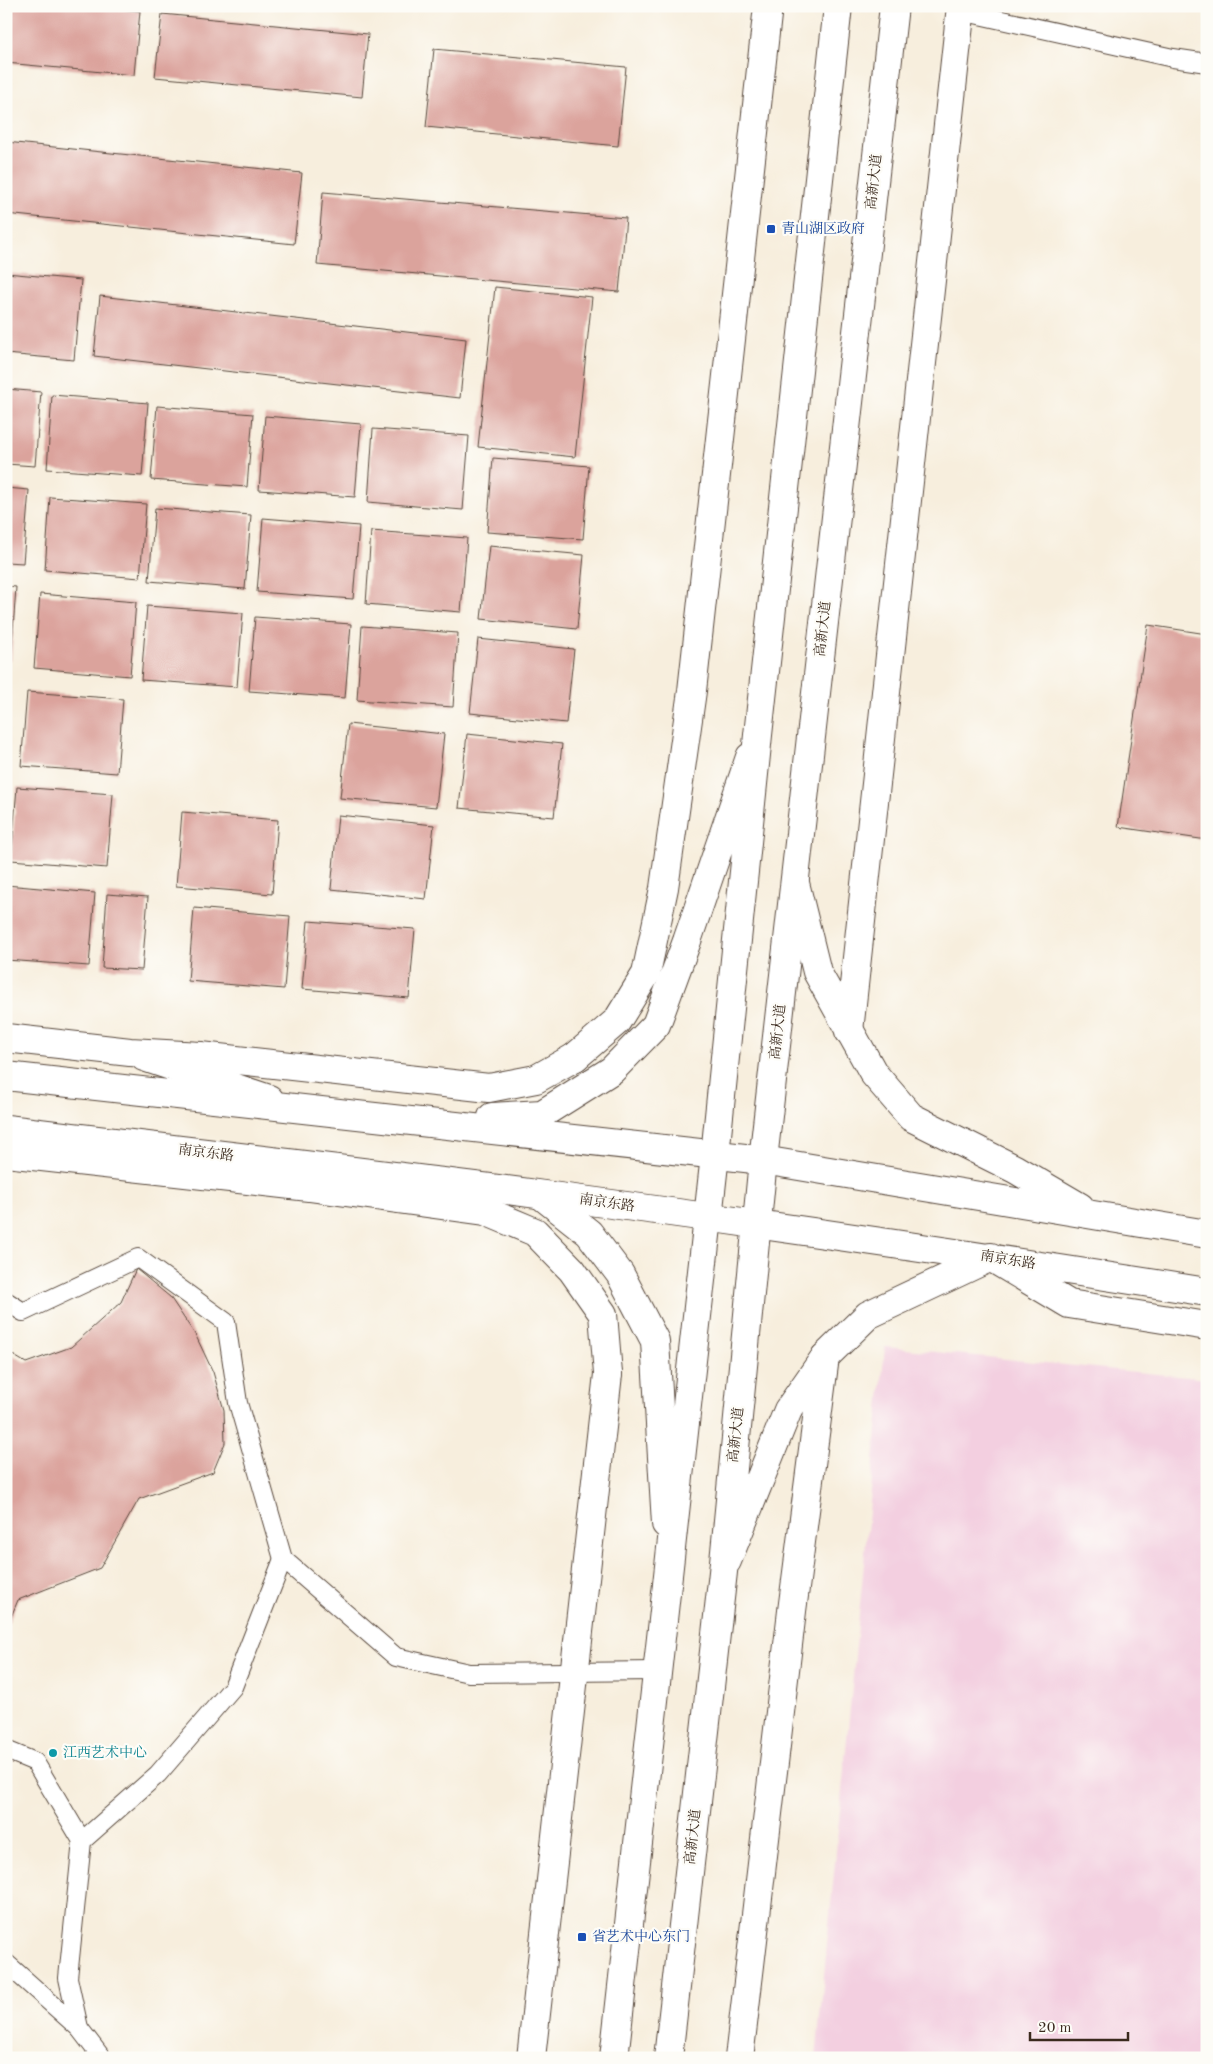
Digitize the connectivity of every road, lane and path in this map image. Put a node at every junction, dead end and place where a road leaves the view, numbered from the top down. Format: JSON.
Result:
{"nodes":[{"id":1,"x":768,"y":6,"type":"edge"},
{"id":2,"x":838,"y":6,"type":"edge"},
{"id":3,"x":894,"y":6,"type":"edge"},
{"id":4,"x":961,"y":9,"type":"edge"},
{"id":5,"x":1207,"y":63,"type":"edge"},
{"id":6,"x":758,"y":735,"type":"junction"},
{"id":7,"x":795,"y":881,"type":"junction"},
{"id":8,"x":849,"y":1031,"type":"junction"},
{"id":9,"x":6,"y":1038,"type":"edge"},
{"id":10,"x":130,"y":1052,"type":"junction"},
{"id":11,"x":6,"y":1076,"type":"edge"},
{"id":12,"x":294,"y":1108,"type":"junction"},
{"id":13,"x":410,"y":1121,"type":"junction"},
{"id":14,"x":6,"y":1129,"type":"edge"},
{"id":15,"x":6,"y":1153,"type":"edge"},
{"id":16,"x":715,"y":1155,"type":"junction"},
{"id":17,"x":763,"y":1160,"type":"junction"},
{"id":18,"x":540,"y":1194,"type":"junction"},
{"id":19,"x":1094,"y":1215,"type":"junction"},
{"id":20,"x":708,"y":1217,"type":"junction"},
{"id":21,"x":757,"y":1224,"type":"junction"},
{"id":22,"x":1207,"y":1234,"type":"edge"},
{"id":23,"x":991,"y":1257,"type":"junction"},
{"id":24,"x":1207,"y":1292,"type":"edge"},
{"id":25,"x":6,"y":1300,"type":"edge"},
{"id":26,"x":1207,"y":1326,"type":"edge"},
{"id":27,"x":825,"y":1358,"type":"junction"},
{"id":28,"x":282,"y":1559,"type":"junction"},
{"id":29,"x":668,"y":1564,"type":"junction"},
{"id":30,"x":723,"y":1572,"type":"junction"},
{"id":31,"x":656,"y":1671,"type":"junction"},
{"id":32,"x":574,"y":1672,"type":"junction"},
{"id":33,"x":6,"y":1750,"type":"edge"},
{"id":34,"x":82,"y":1841,"type":"junction"},
{"id":35,"x":6,"y":1963,"type":"edge"},
{"id":36,"x":79,"y":2028,"type":"junction"},
{"id":37,"x":102,"y":2058,"type":"edge"},
{"id":38,"x":531,"y":2058,"type":"edge"},
{"id":39,"x":614,"y":2058,"type":"edge"},
{"id":40,"x":668,"y":2058,"type":"edge"},
{"id":41,"x":739,"y":2058,"type":"edge"}],
"edges":[{"from":1,"to":10,"type":"main road"},
{"from":2,"to":6,"type":"main road"},
{"from":3,"to":7,"type":"main road","name":"高新大道"},
{"from":4,"to":5,"type":"lane"},
{"from":4,"to":8,"type":"main road"},
{"from":6,"to":13,"type":"main road"},
{"from":6,"to":16,"type":"main road"},
{"from":7,"to":8,"type":"main road"},
{"from":7,"to":17,"type":"main road","name":"高新大道"},
{"from":8,"to":19,"type":"main road"},
{"from":9,"to":10,"type":"main road"},
{"from":10,"to":12,"type":"main road"},
{"from":11,"to":12,"type":"main road"},
{"from":12,"to":13,"type":"main road"},
{"from":13,"to":16,"type":"main road"},
{"from":14,"to":18,"type":"main road","name":"南京东路"},
{"from":15,"to":32,"type":"main road"},
{"from":16,"to":17,"type":"main road"},
{"from":16,"to":20,"type":"main road"},
{"from":17,"to":19,"type":"main road"},
{"from":17,"to":21,"type":"main road","name":"高新大道"},
{"from":18,"to":20,"type":"main road","name":"南京东路"},
{"from":18,"to":29,"type":"main road"},
{"from":19,"to":22,"type":"main road"},
{"from":20,"to":21,"type":"main road","name":"南京东路"},
{"from":20,"to":29,"type":"main road"},
{"from":21,"to":23,"type":"main road","name":"南京东路"},
{"from":21,"to":30,"type":"main road","name":"高新大道"},
{"from":23,"to":24,"type":"main road","name":"南京东路"},
{"from":23,"to":26,"type":"main road"},
{"from":23,"to":27,"type":"main road"},
{"from":25,"to":28,"type":"lane"},
{"from":27,"to":30,"type":"main road"},
{"from":27,"to":41,"type":"main road"},
{"from":28,"to":32,"type":"lane"},
{"from":28,"to":34,"type":"lane"},
{"from":29,"to":31,"type":"main road"},
{"from":30,"to":40,"type":"main road","name":"高新大道"},
{"from":31,"to":32,"type":"lane"},
{"from":31,"to":39,"type":"main road"},
{"from":32,"to":38,"type":"main road"},
{"from":33,"to":34,"type":"lane"},
{"from":34,"to":36,"type":"lane"},
{"from":35,"to":36,"type":"lane"},
{"from":36,"to":37,"type":"lane"}]}
